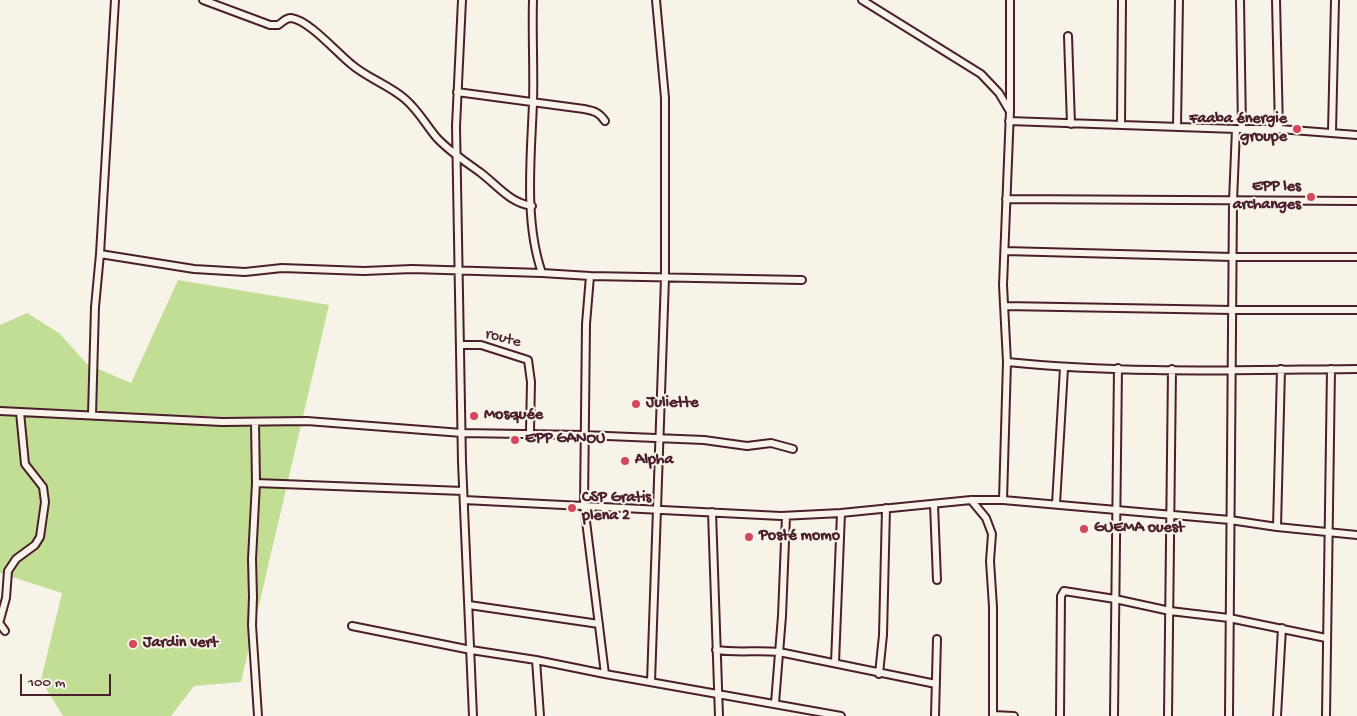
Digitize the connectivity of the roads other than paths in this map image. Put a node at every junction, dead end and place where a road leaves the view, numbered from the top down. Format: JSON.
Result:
{"nodes":[{"id":1,"x":115,"y":0,"type":"edge"},
{"id":2,"x":203,"y":0,"type":"edge"},
{"id":3,"x":462,"y":0,"type":"edge"},
{"id":4,"x":533,"y":0,"type":"edge"},
{"id":5,"x":656,"y":0,"type":"edge"},
{"id":6,"x":862,"y":0,"type":"edge"},
{"id":7,"x":1010,"y":0,"type":"edge"},
{"id":8,"x":1122,"y":0,"type":"edge"},
{"id":9,"x":1179,"y":0,"type":"edge"},
{"id":10,"x":1240,"y":0,"type":"edge"},
{"id":11,"x":1276,"y":0,"type":"edge"},
{"id":12,"x":1335,"y":0,"type":"edge"},
{"id":13,"x":1068,"y":36,"type":"dead end"},
{"id":14,"x":457,"y":92,"type":"junction"},
{"id":15,"x":533,"y":103,"type":"junction"},
{"id":16,"x":1010,"y":111,"type":"junction"},
{"id":17,"x":1010,"y":121,"type":"junction"},
{"id":18,"x":605,"y":122,"type":"dead end"},
{"id":19,"x":1071,"y":124,"type":"junction"},
{"id":20,"x":1121,"y":124,"type":"junction"},
{"id":21,"x":1177,"y":127,"type":"junction"},
{"id":22,"x":1239,"y":129,"type":"junction"},
{"id":23,"x":1279,"y":129,"type":"junction"},
{"id":24,"x":1332,"y":132,"type":"junction"},
{"id":25,"x":1357,"y":135,"type":"edge"},
{"id":26,"x":456,"y":156,"type":"junction"},
{"id":27,"x":1006,"y":199,"type":"junction"},
{"id":28,"x":1233,"y":201,"type":"junction"},
{"id":29,"x":1357,"y":201,"type":"edge"},
{"id":30,"x":532,"y":206,"type":"junction"},
{"id":31,"x":1005,"y":251,"type":"junction"},
{"id":32,"x":100,"y":254,"type":"junction"},
{"id":33,"x":1232,"y":257,"type":"junction"},
{"id":34,"x":1357,"y":257,"type":"edge"},
{"id":35,"x":459,"y":271,"type":"junction"},
{"id":36,"x":542,"y":273,"type":"junction"},
{"id":37,"x":590,"y":276,"type":"junction"},
{"id":38,"x":665,"y":278,"type":"junction"},
{"id":39,"x":802,"y":280,"type":"dead end"},
{"id":40,"x":1004,"y":306,"type":"junction"},
{"id":41,"x":1232,"y":310,"type":"junction"},
{"id":42,"x":1357,"y":310,"type":"edge"},
{"id":43,"x":461,"y":345,"type":"junction"},
{"id":44,"x":1007,"y":362,"type":"junction"},
{"id":45,"x":1064,"y":368,"type":"junction"},
{"id":46,"x":1118,"y":368,"type":"junction"},
{"id":47,"x":1172,"y":369,"type":"junction"},
{"id":48,"x":1281,"y":369,"type":"junction"},
{"id":49,"x":1331,"y":369,"type":"junction"},
{"id":50,"x":1357,"y":369,"type":"edge"},
{"id":51,"x":1231,"y":370,"type":"junction"},
{"id":52,"x":0,"y":411,"type":"edge"},
{"id":53,"x":20,"y":412,"type":"junction"},
{"id":54,"x":92,"y":415,"type":"junction"},
{"id":55,"x":255,"y":422,"type":"junction"},
{"id":56,"x":530,"y":430,"type":"dead end"},
{"id":57,"x":462,"y":433,"type":"junction"},
{"id":58,"x":583,"y":435,"type":"junction"},
{"id":59,"x":659,"y":439,"type":"junction"},
{"id":60,"x":793,"y":449,"type":"dead end"},
{"id":61,"x":256,"y":483,"type":"junction"},
{"id":62,"x":463,"y":491,"type":"junction"},
{"id":63,"x":464,"y":500,"type":"junction"},
{"id":64,"x":970,"y":500,"type":"junction"},
{"id":65,"x":1002,"y":500,"type":"junction"},
{"id":66,"x":934,"y":504,"type":"junction"},
{"id":67,"x":1056,"y":504,"type":"junction"},
{"id":68,"x":584,"y":505,"type":"junction"},
{"id":69,"x":886,"y":508,"type":"junction"},
{"id":70,"x":658,"y":509,"type":"junction"},
{"id":71,"x":1116,"y":510,"type":"junction"},
{"id":72,"x":712,"y":512,"type":"junction"},
{"id":73,"x":841,"y":513,"type":"junction"},
{"id":74,"x":786,"y":516,"type":"junction"},
{"id":75,"x":1171,"y":516,"type":"junction"},
{"id":76,"x":1230,"y":520,"type":"junction"},
{"id":77,"x":1278,"y":527,"type":"junction"},
{"id":78,"x":1327,"y":531,"type":"junction"},
{"id":79,"x":1357,"y":535,"type":"edge"},
{"id":80,"x":937,"y":580,"type":"dead end"},
{"id":81,"x":1115,"y":600,"type":"junction"},
{"id":82,"x":469,"y":605,"type":"junction"},
{"id":83,"x":1170,"y":611,"type":"junction"},
{"id":84,"x":1228,"y":618,"type":"junction"},
{"id":85,"x":0,"y":620,"type":"edge"},
{"id":86,"x":0,"y":624,"type":"edge"},
{"id":87,"x":599,"y":624,"type":"junction"},
{"id":88,"x":352,"y":626,"type":"dead end"},
{"id":89,"x":1282,"y":628,"type":"junction"},
{"id":90,"x":5,"y":631,"type":"dead end"},
{"id":91,"x":1326,"y":638,"type":"junction"},
{"id":92,"x":937,"y":639,"type":"dead end"},
{"id":93,"x":471,"y":650,"type":"junction"},
{"id":94,"x":716,"y":650,"type":"junction"},
{"id":95,"x":779,"y":652,"type":"junction"},
{"id":96,"x":536,"y":660,"type":"junction"},
{"id":97,"x":835,"y":663,"type":"junction"},
{"id":98,"x":605,"y":674,"type":"junction"},
{"id":99,"x":879,"y":674,"type":"junction"},
{"id":100,"x":651,"y":682,"type":"junction"},
{"id":101,"x":936,"y":684,"type":"junction"},
{"id":102,"x":719,"y":695,"type":"junction"},
{"id":103,"x":775,"y":703,"type":"junction"},
{"id":104,"x":993,"y":715,"type":"edge"},
{"id":105,"x":258,"y":716,"type":"edge"},
{"id":106,"x":473,"y":716,"type":"edge"},
{"id":107,"x":540,"y":716,"type":"edge"},
{"id":108,"x":719,"y":716,"type":"edge"},
{"id":109,"x":841,"y":716,"type":"edge"},
{"id":110,"x":935,"y":716,"type":"edge"},
{"id":111,"x":1014,"y":716,"type":"edge"},
{"id":112,"x":1060,"y":716,"type":"edge"},
{"id":113,"x":1114,"y":716,"type":"edge"},
{"id":114,"x":1168,"y":716,"type":"edge"},
{"id":115,"x":1228,"y":716,"type":"edge"},
{"id":116,"x":1277,"y":716,"type":"edge"},
{"id":117,"x":1326,"y":716,"type":"edge"}],
"edges":[{"from":1,"to":32,"type":"street"},
{"from":2,"to":26,"type":"street"},
{"from":3,"to":14,"type":"street"},
{"from":4,"to":15,"type":"street"},
{"from":5,"to":38,"type":"street"},
{"from":6,"to":16,"type":"street"},
{"from":7,"to":16,"type":"street"},
{"from":8,"to":20,"type":"street"},
{"from":9,"to":21,"type":"street"},
{"from":10,"to":22,"type":"street"},
{"from":11,"to":23,"type":"street"},
{"from":12,"to":24,"type":"street"},
{"from":13,"to":19,"type":"street"},
{"from":14,"to":15,"type":"street"},
{"from":14,"to":26,"type":"street"},
{"from":15,"to":18,"type":"street"},
{"from":15,"to":30,"type":"street"},
{"from":16,"to":17,"type":"street"},
{"from":17,"to":19,"type":"street"},
{"from":17,"to":27,"type":"street"},
{"from":19,"to":20,"type":"street"},
{"from":20,"to":21,"type":"street"},
{"from":21,"to":22,"type":"street"},
{"from":22,"to":23,"type":"street"},
{"from":22,"to":28,"type":"street"},
{"from":23,"to":24,"type":"street"},
{"from":24,"to":25,"type":"street"},
{"from":26,"to":30,"type":"street"},
{"from":26,"to":35,"type":"street"},
{"from":27,"to":28,"type":"street"},
{"from":27,"to":31,"type":"street"},
{"from":28,"to":29,"type":"street"},
{"from":28,"to":33,"type":"street"},
{"from":30,"to":36,"type":"street"},
{"from":31,"to":33,"type":"street"},
{"from":31,"to":40,"type":"street"},
{"from":32,"to":35,"type":"street"},
{"from":32,"to":54,"type":"street"},
{"from":33,"to":34,"type":"street"},
{"from":33,"to":41,"type":"street"},
{"from":35,"to":36,"type":"street"},
{"from":35,"to":43,"type":"street"},
{"from":36,"to":37,"type":"street"},
{"from":37,"to":38,"type":"street"},
{"from":37,"to":58,"type":"street"},
{"from":38,"to":39,"type":"street"},
{"from":38,"to":59,"type":"street"},
{"from":40,"to":41,"type":"street"},
{"from":40,"to":44,"type":"street"},
{"from":41,"to":42,"type":"street"},
{"from":41,"to":51,"type":"street"},
{"from":43,"to":56,"type":"street","name":"route"},
{"from":43,"to":57,"type":"street"},
{"from":44,"to":45,"type":"street"},
{"from":44,"to":65,"type":"street"},
{"from":45,"to":46,"type":"street"},
{"from":45,"to":67,"type":"street"},
{"from":46,"to":47,"type":"street"},
{"from":46,"to":71,"type":"street"},
{"from":47,"to":51,"type":"street"},
{"from":47,"to":75,"type":"street"},
{"from":48,"to":49,"type":"street"},
{"from":48,"to":51,"type":"street"},
{"from":48,"to":77,"type":"street"},
{"from":49,"to":50,"type":"street"},
{"from":49,"to":78,"type":"street"},
{"from":51,"to":76,"type":"street"},
{"from":52,"to":53,"type":"street"},
{"from":53,"to":54,"type":"street"},
{"from":53,"to":85,"type":"street"},
{"from":54,"to":55,"type":"street"},
{"from":55,"to":57,"type":"street"},
{"from":55,"to":61,"type":"street"},
{"from":57,"to":58,"type":"street"},
{"from":57,"to":62,"type":"street"},
{"from":58,"to":59,"type":"street"},
{"from":58,"to":68,"type":"street"},
{"from":59,"to":60,"type":"street"},
{"from":59,"to":70,"type":"street"},
{"from":61,"to":62,"type":"street"},
{"from":61,"to":105,"type":"street"},
{"from":62,"to":63,"type":"street"},
{"from":63,"to":68,"type":"street"},
{"from":63,"to":82,"type":"street"},
{"from":64,"to":65,"type":"street"},
{"from":64,"to":66,"type":"street"},
{"from":64,"to":104,"type":"street"},
{"from":65,"to":67,"type":"street"},
{"from":66,"to":69,"type":"street"},
{"from":66,"to":80,"type":"street"},
{"from":67,"to":71,"type":"street"},
{"from":68,"to":70,"type":"street"},
{"from":68,"to":87,"type":"street"},
{"from":69,"to":73,"type":"street"},
{"from":69,"to":99,"type":"street"},
{"from":70,"to":72,"type":"street"},
{"from":70,"to":100,"type":"street"},
{"from":71,"to":75,"type":"street"},
{"from":71,"to":81,"type":"street"},
{"from":72,"to":74,"type":"street"},
{"from":72,"to":94,"type":"street"},
{"from":73,"to":74,"type":"street"},
{"from":73,"to":97,"type":"street"},
{"from":74,"to":95,"type":"street"},
{"from":75,"to":76,"type":"street"},
{"from":75,"to":83,"type":"street"},
{"from":76,"to":77,"type":"street"},
{"from":76,"to":84,"type":"street"},
{"from":77,"to":78,"type":"street"},
{"from":78,"to":79,"type":"street"},
{"from":78,"to":91,"type":"street"},
{"from":81,"to":83,"type":"street"},
{"from":81,"to":112,"type":"street"},
{"from":81,"to":113,"type":"street"},
{"from":82,"to":87,"type":"street"},
{"from":82,"to":93,"type":"street"},
{"from":83,"to":84,"type":"street"},
{"from":83,"to":114,"type":"street"},
{"from":84,"to":89,"type":"street"},
{"from":84,"to":115,"type":"street"},
{"from":86,"to":90,"type":"street"},
{"from":87,"to":98,"type":"street"},
{"from":88,"to":93,"type":"street"},
{"from":89,"to":91,"type":"street"},
{"from":89,"to":116,"type":"street"},
{"from":91,"to":117,"type":"street"},
{"from":92,"to":101,"type":"street"},
{"from":93,"to":96,"type":"street"},
{"from":93,"to":106,"type":"street"},
{"from":94,"to":95,"type":"street"},
{"from":94,"to":102,"type":"street"},
{"from":95,"to":97,"type":"street"},
{"from":95,"to":103,"type":"street"},
{"from":96,"to":98,"type":"street"},
{"from":96,"to":107,"type":"street"},
{"from":97,"to":99,"type":"street"},
{"from":98,"to":100,"type":"street"},
{"from":99,"to":101,"type":"street"},
{"from":100,"to":102,"type":"street"},
{"from":101,"to":110,"type":"street"},
{"from":102,"to":103,"type":"street"},
{"from":102,"to":108,"type":"street"},
{"from":103,"to":109,"type":"street"},
{"from":104,"to":111,"type":"street"}]}
